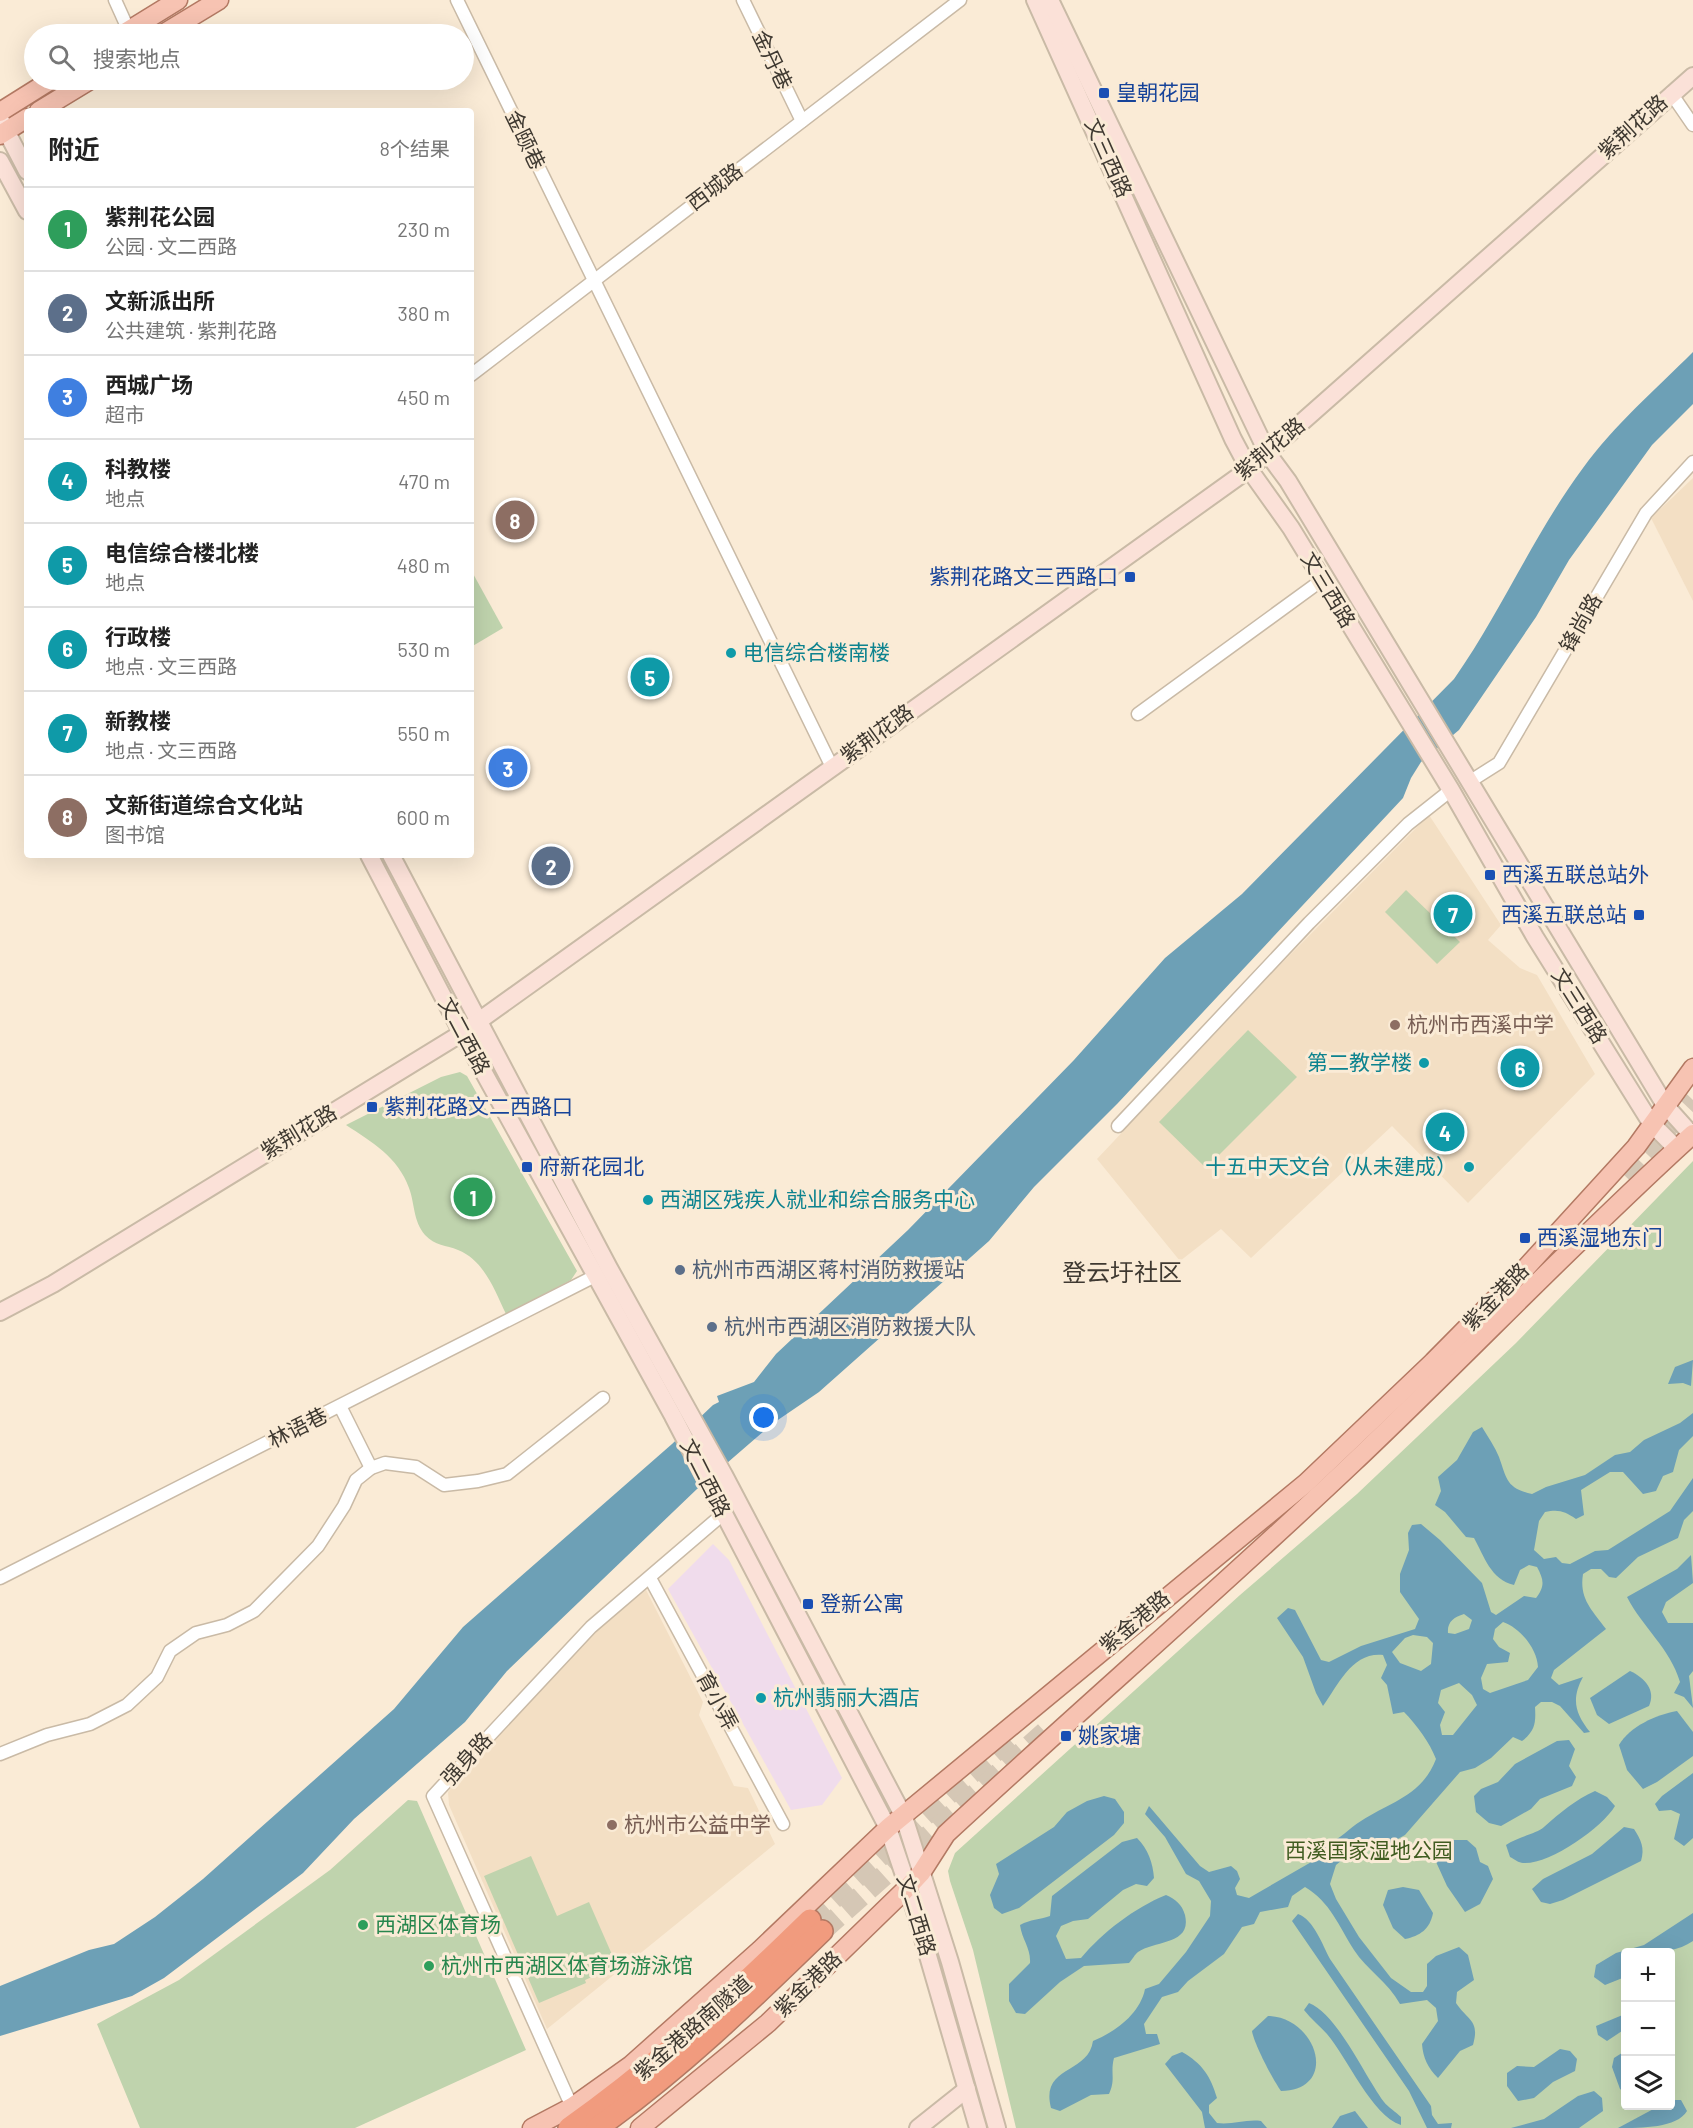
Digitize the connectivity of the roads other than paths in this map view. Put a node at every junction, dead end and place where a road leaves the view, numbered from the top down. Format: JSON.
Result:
{"nodes":[{"id":1,"x":115,"y":0,"type":"edge"},
{"id":2,"x":178,"y":0,"type":"edge"},
{"id":3,"x":219,"y":0,"type":"edge"},
{"id":4,"x":458,"y":0,"type":"edge"},
{"id":5,"x":743,"y":0,"type":"edge"},
{"id":6,"x":960,"y":0,"type":"edge"},
{"id":7,"x":1035,"y":0,"type":"edge"},
{"id":8,"x":1050,"y":0,"type":"edge"},
{"id":9,"x":123,"y":24,"type":"edge"},
{"id":10,"x":140,"y":24,"type":"edge"},
{"id":11,"x":179,"y":24,"type":"edge"},
{"id":12,"x":470,"y":24,"type":"edge"},
{"id":13,"x":474,"y":33,"type":"edge"},
{"id":14,"x":1693,"y":76,"type":"edge"},
{"id":15,"x":35,"y":90,"type":"edge"},
{"id":16,"x":74,"y":90,"type":"edge"},
{"id":17,"x":1671,"y":93,"type":"junction"},
{"id":18,"x":44,"y":108,"type":"edge"},
{"id":19,"x":0,"y":112,"type":"edge"},
{"id":20,"x":24,"y":119,"type":"edge"},
{"id":21,"x":802,"y":121,"type":"junction"},
{"id":22,"x":1693,"y":125,"type":"edge"},
{"id":23,"x":2,"y":128,"type":"edge"},
{"id":24,"x":0,"y":161,"type":"edge"},
{"id":25,"x":24,"y":166,"type":"edge"},
{"id":26,"x":24,"y":205,"type":"edge"},
{"id":27,"x":594,"y":280,"type":"junction"},
{"id":28,"x":474,"y":373,"type":"edge"},
{"id":29,"x":1268,"y":454,"type":"junction"},
{"id":30,"x":1693,"y":462,"type":"edge"},
{"id":31,"x":1249,"y":469,"type":"junction"},
{"id":32,"x":1322,"y":580,"type":"junction"},
{"id":33,"x":1138,"y":714,"type":"dead end"},
{"id":34,"x":832,"y":767,"type":"junction"},
{"id":35,"x":1468,"y":782,"type":"junction"},
{"id":36,"x":1451,"y":790,"type":"junction"},
{"id":37,"x":371,"y":858,"type":"edge"},
{"id":38,"x":393,"y":858,"type":"edge"},
{"id":39,"x":478,"y":1022,"type":"junction"},
{"id":40,"x":462,"y":1033,"type":"junction"},
{"id":41,"x":1693,"y":1068,"type":"edge"},
{"id":42,"x":1665,"y":1106,"type":"junction"},
{"id":43,"x":1651,"y":1123,"type":"junction"},
{"id":44,"x":1118,"y":1125,"type":"dead end"},
{"id":45,"x":1693,"y":1135,"type":"edge"},
{"id":46,"x":1677,"y":1149,"type":"junction"},
{"id":47,"x":595,"y":1276,"type":"junction"},
{"id":48,"x":0,"y":1312,"type":"edge"},
{"id":49,"x":603,"y":1398,"type":"dead end"},
{"id":50,"x":340,"y":1406,"type":"junction"},
{"id":51,"x":371,"y":1468,"type":"junction"},
{"id":52,"x":723,"y":1514,"type":"junction"},
{"id":53,"x":0,"y":1578,"type":"edge"},
{"id":54,"x":650,"y":1578,"type":"junction"},
{"id":55,"x":0,"y":1754,"type":"edge"},
{"id":56,"x":904,"y":1817,"type":"junction"},
{"id":57,"x":783,"y":1824,"type":"dead end"},
{"id":58,"x":888,"y":1828,"type":"junction"},
{"id":59,"x":921,"y":1873,"type":"junction"},
{"id":60,"x":908,"y":1887,"type":"junction"},
{"id":61,"x":967,"y":2089,"type":"junction"},
{"id":62,"x":632,"y":2103,"type":"junction"},
{"id":63,"x":571,"y":2118,"type":"edge"},
{"id":64,"x":532,"y":2128,"type":"edge"},
{"id":65,"x":597,"y":2128,"type":"edge"},
{"id":66,"x":609,"y":2128,"type":"edge"},
{"id":67,"x":640,"y":2128,"type":"edge"},
{"id":68,"x":918,"y":2128,"type":"edge"},
{"id":69,"x":978,"y":2128,"type":"edge"},
{"id":70,"x":997,"y":2128,"type":"edge"}],
"edges":[{"from":1,"to":9,"type":"street"},
{"from":2,"to":10,"type":"main road"},
{"from":3,"to":11,"type":"main road"},
{"from":4,"to":12,"type":"street","name":"金颐巷"},
{"from":5,"to":21,"type":"street","name":"金丹巷"},
{"from":6,"to":21,"type":"street","name":"西城路"},
{"from":7,"to":31,"type":"main road","name":"文三西路"},
{"from":8,"to":29,"type":"main road","name":"文三西路"},
{"from":13,"to":27,"type":"street","name":"金颐巷"},
{"from":14,"to":17,"type":"main road","name":"紫荆花路"},
{"from":15,"to":19,"type":"main road"},
{"from":16,"to":18,"type":"main road"},
{"from":17,"to":22,"type":"street"},
{"from":17,"to":29,"type":"main road","name":"紫荆花路"},
{"from":20,"to":23,"type":"main road"},
{"from":21,"to":27,"type":"street","name":"西城路"},
{"from":23,"to":25,"type":"main road"},
{"from":24,"to":26,"type":"main road"},
{"from":27,"to":28,"type":"street","name":"西城路"},
{"from":27,"to":34,"type":"street","name":"金颐巷"},
{"from":29,"to":31,"type":"main road","name":"紫荆花路"},
{"from":29,"to":35,"type":"main road","name":"文三西路"},
{"from":30,"to":35,"type":"street","name":"锋尚路"},
{"from":31,"to":32,"type":"main road","name":"文三西路"},
{"from":31,"to":34,"type":"main road","name":"紫荆花路"},
{"from":32,"to":33,"type":"street"},
{"from":32,"to":36,"type":"main road","name":"文三西路"},
{"from":34,"to":39,"type":"main road","name":"紫荆花路"},
{"from":35,"to":42,"type":"main road","name":"文三西路"},
{"from":36,"to":43,"type":"main road","name":"文三西路"},
{"from":36,"to":44,"type":"street"},
{"from":37,"to":40,"type":"main road","name":"文二西路"},
{"from":38,"to":39,"type":"main road","name":"文二西路"},
{"from":39,"to":40,"type":"main road","name":"紫荆花路"},
{"from":39,"to":56,"type":"main road","name":"文二西路"},
{"from":40,"to":47,"type":"main road","name":"文二西路"},
{"from":40,"to":48,"type":"main road","name":"紫荆花路"},
{"from":41,"to":42,"type":"main road","name":"紫金港路"},
{"from":42,"to":43,"type":"main road","name":"紫金港路"},
{"from":42,"to":45,"type":"main road","name":"文三西路"},
{"from":43,"to":46,"type":"main road","name":"文三西路"},
{"from":43,"to":56,"type":"main road","name":"紫金港路"},
{"from":45,"to":46,"type":"main road","name":"紫金港路"},
{"from":46,"to":59,"type":"main road","name":"紫金港路"},
{"from":47,"to":50,"type":"street","name":"林语巷"},
{"from":47,"to":52,"type":"main road","name":"文二西路"},
{"from":49,"to":51,"type":"street"},
{"from":50,"to":51,"type":"street"},
{"from":50,"to":53,"type":"street","name":"林语巷"},
{"from":51,"to":55,"type":"street"},
{"from":52,"to":54,"type":"street","name":"强身路"},
{"from":52,"to":58,"type":"main road","name":"文二西路"},
{"from":54,"to":57,"type":"street","name":"育小弄"},
{"from":54,"to":63,"type":"street","name":"强身路"},
{"from":56,"to":58,"type":"main road","name":"紫金港路"},
{"from":56,"to":59,"type":"main road","name":"文二西路"},
{"from":58,"to":60,"type":"main road","name":"文二西路"},
{"from":58,"to":63,"type":"main road","name":"紫金港路"},
{"from":59,"to":60,"type":"main road","name":"紫金港路"},
{"from":59,"to":70,"type":"main road","name":"文二西路"},
{"from":60,"to":61,"type":"main road","name":"文二西路"},
{"from":60,"to":67,"type":"main road","name":"紫金港路"},
{"from":61,"to":68,"type":"main road"},
{"from":61,"to":69,"type":"main road","name":"文二西路"},
{"from":62,"to":63,"type":"highway","name":"紫金港路南隧道"},
{"from":62,"to":65,"type":"highway","name":"紫金港路南隧道"},
{"from":62,"to":66,"type":"highway"},
{"from":63,"to":64,"type":"main road","name":"紫金港路"}]}
